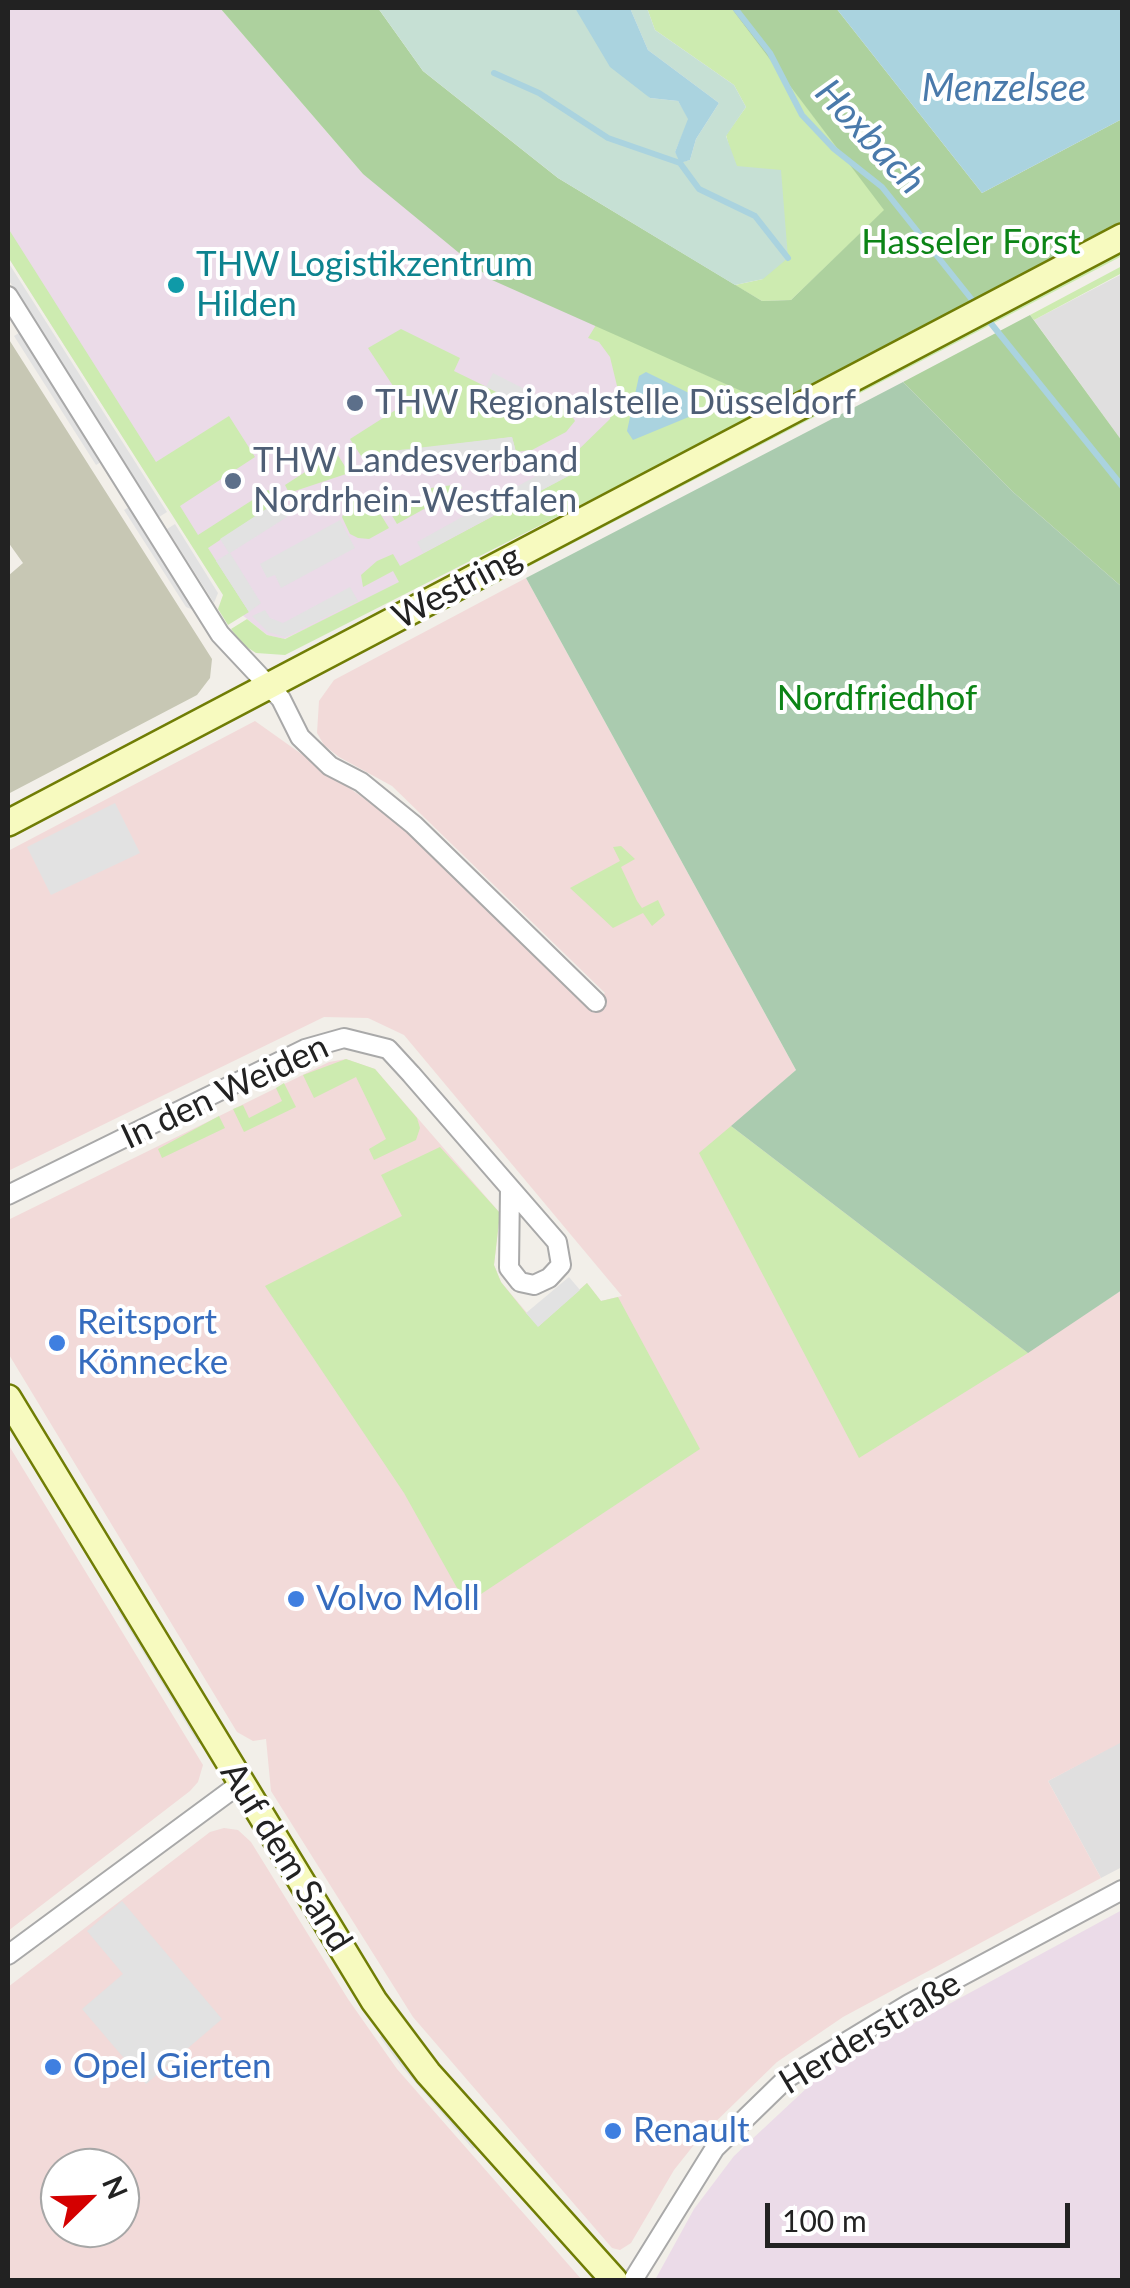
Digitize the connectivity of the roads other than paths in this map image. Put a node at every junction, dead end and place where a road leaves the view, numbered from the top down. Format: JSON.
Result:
{"nodes":[{"id":1,"x":1122,"y":237,"type":"edge"},
{"id":2,"x":8,"y":296,"type":"edge"},
{"id":3,"x":270,"y":685,"type":"junction"},
{"id":4,"x":8,"y":823,"type":"edge"},
{"id":5,"x":596,"y":1002,"type":"dead end"},
{"id":6,"x":510,"y":1188,"type":"junction"},
{"id":7,"x":8,"y":1195,"type":"edge"},
{"id":8,"x":8,"y":1398,"type":"edge"},
{"id":9,"x":241,"y":1783,"type":"junction"},
{"id":10,"x":1122,"y":1890,"type":"edge"},
{"id":11,"x":8,"y":1955,"type":"edge"},
{"id":12,"x":614,"y":2280,"type":"edge"},
{"id":13,"x":633,"y":2280,"type":"edge"}],
"edges":[{"from":1,"to":3,"type":"main road","name":"Westring"},
{"from":2,"to":3,"type":"street"},
{"from":3,"to":4,"type":"main road","name":"Westring"},
{"from":3,"to":5,"type":"street"},
{"from":6,"to":6,"type":"street","name":"In den Weiden"},
{"from":6,"to":7,"type":"street","name":"In den Weiden"},
{"from":8,"to":9,"type":"main road","name":"Auf dem Sand"},
{"from":9,"to":11,"type":"street"},
{"from":9,"to":12,"type":"main road","name":"Auf dem Sand"},
{"from":10,"to":13,"type":"street","name":"Herderstraße"}]}
